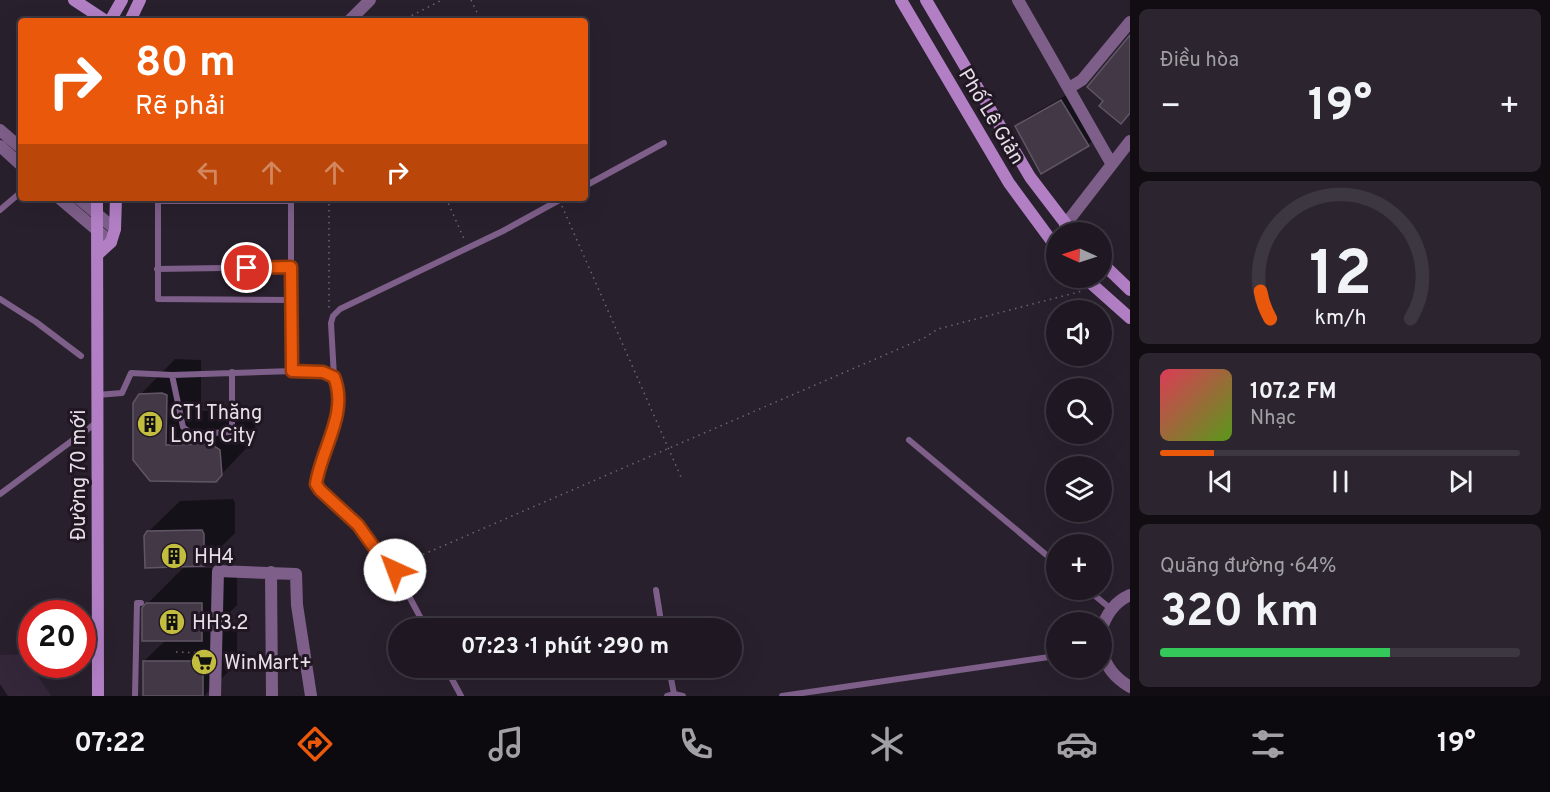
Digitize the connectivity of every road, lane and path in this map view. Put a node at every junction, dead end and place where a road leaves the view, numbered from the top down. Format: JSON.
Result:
{"nodes":[{"id":1,"x":74,"y":0,"type":"edge"},
{"id":2,"x":122,"y":0,"type":"edge"},
{"id":3,"x":140,"y":0,"type":"edge"},
{"id":4,"x":370,"y":0,"type":"edge"},
{"id":5,"x":442,"y":0,"type":"edge"},
{"id":6,"x":471,"y":0,"type":"edge"},
{"id":7,"x":901,"y":0,"type":"edge"},
{"id":8,"x":926,"y":0,"type":"edge"},
{"id":9,"x":1018,"y":0,"type":"edge"},
{"id":10,"x":103,"y":18,"type":"edge"},
{"id":11,"x":110,"y":18,"type":"edge"},
{"id":12,"x":131,"y":18,"type":"edge"},
{"id":13,"x":352,"y":18,"type":"edge"},
{"id":14,"x":407,"y":18,"type":"edge"},
{"id":15,"x":480,"y":18,"type":"edge"},
{"id":16,"x":1130,"y":22,"type":"edge"},
{"id":17,"x":1069,"y":88,"type":"junction"},
{"id":18,"x":0,"y":130,"type":"edge"},
{"id":19,"x":1130,"y":141,"type":"edge"},
{"id":20,"x":664,"y":142,"type":"dead end"},
{"id":21,"x":18,"y":145,"type":"edge"},
{"id":22,"x":0,"y":146,"type":"edge"},
{"id":23,"x":18,"y":162,"type":"edge"},
{"id":24,"x":1111,"y":163,"type":"junction"},
{"id":25,"x":588,"y":184,"type":"edge"},
{"id":26,"x":18,"y":195,"type":"edge"},
{"id":27,"x":63,"y":201,"type":"edge"},
{"id":28,"x":81,"y":201,"type":"edge"},
{"id":29,"x":97,"y":201,"type":"edge"},
{"id":30,"x":116,"y":201,"type":"edge"},
{"id":31,"x":158,"y":201,"type":"edge"},
{"id":32,"x":291,"y":201,"type":"edge"},
{"id":33,"x":328,"y":201,"type":"edge"},
{"id":34,"x":447,"y":201,"type":"edge"},
{"id":35,"x":557,"y":201,"type":"edge"},
{"id":36,"x":562,"y":201,"type":"edge"},
{"id":37,"x":0,"y":210,"type":"edge"},
{"id":38,"x":97,"y":215,"type":"junction"},
{"id":39,"x":1063,"y":222,"type":"edge"},
{"id":40,"x":1073,"y":222,"type":"edge"},
{"id":41,"x":115,"y":229,"type":"junction"},
{"id":42,"x":98,"y":231,"type":"junction"},
{"id":43,"x":1046,"y":233,"type":"edge"},
{"id":44,"x":111,"y":242,"type":"junction"},
{"id":45,"x":468,"y":248,"type":"junction"},
{"id":46,"x":97,"y":255,"type":"junction"},
{"id":47,"x":291,"y":267,"type":"junction"},
{"id":48,"x":157,"y":269,"type":"junction"},
{"id":49,"x":1112,"y":272,"type":"edge"},
{"id":50,"x":1096,"y":288,"type":"joint"},
{"id":51,"x":1130,"y":290,"type":"edge"},
{"id":52,"x":0,"y":299,"type":"edge"},
{"id":53,"x":292,"y":300,"type":"junction"},
{"id":54,"x":1130,"y":318,"type":"edge"},
{"id":55,"x":331,"y":323,"type":"junction"},
{"id":56,"x":81,"y":356,"type":"dead end"},
{"id":57,"x":292,"y":371,"type":"junction"},
{"id":58,"x":232,"y":372,"type":"junction"},
{"id":59,"x":172,"y":375,"type":"junction"},
{"id":60,"x":334,"y":377,"type":"junction"},
{"id":61,"x":97,"y":396,"type":"junction"},
{"id":62,"x":97,"y":422,"type":"junction"},
{"id":63,"x":909,"y":440,"type":"dead end"},
{"id":64,"x":669,"y":449,"type":"junction"},
{"id":65,"x":681,"y":477,"type":"dead end"},
{"id":66,"x":0,"y":494,"type":"edge"},
{"id":67,"x":1046,"y":555,"type":"edge"},
{"id":68,"x":388,"y":567,"type":"junction"},
{"id":69,"x":271,"y":572,"type":"junction"},
{"id":70,"x":656,"y":590,"type":"dead end"},
{"id":71,"x":1130,"y":595,"type":"edge"},
{"id":72,"x":1100,"y":600,"type":"edge"},
{"id":73,"x":141,"y":603,"type":"dead end"},
{"id":74,"x":1111,"y":609,"type":"junction"},
{"id":75,"x":1109,"y":612,"type":"edge"},
{"id":76,"x":421,"y":618,"type":"edge"},
{"id":77,"x":660,"y":618,"type":"edge"},
{"id":78,"x":176,"y":652,"type":"dead end"},
{"id":79,"x":216,"y":653,"type":"junction"},
{"id":80,"x":1046,"y":657,"type":"edge"},
{"id":81,"x":1112,"y":672,"type":"edge"},
{"id":82,"x":451,"y":678,"type":"edge"},
{"id":83,"x":669,"y":678,"type":"edge"},
{"id":84,"x":1130,"y":687,"type":"edge"},
{"id":85,"x":670,"y":695,"type":"edge"},
{"id":86,"x":98,"y":696,"type":"edge"},
{"id":87,"x":135,"y":696,"type":"edge"},
{"id":88,"x":215,"y":696,"type":"edge"},
{"id":89,"x":272,"y":696,"type":"edge"},
{"id":90,"x":311,"y":696,"type":"edge"},
{"id":91,"x":461,"y":696,"type":"edge"},
{"id":92,"x":683,"y":696,"type":"edge"},
{"id":93,"x":782,"y":696,"type":"edge"}],
"edges":[{"from":1,"to":10,"type":"street"},
{"from":2,"to":11,"type":"street"},
{"from":3,"to":12,"type":"street"},
{"from":4,"to":13,"type":"street"},
{"from":5,"to":14,"type":"path"},
{"from":6,"to":15,"type":"path"},
{"from":7,"to":43,"type":"street","name":"Phố Lê Giản"},
{"from":8,"to":39,"type":"street","name":"Phố Lê Giản"},
{"from":9,"to":17,"type":"street"},
{"from":16,"to":17,"type":"street"},
{"from":17,"to":24,"type":"street"},
{"from":18,"to":21,"type":"street"},
{"from":19,"to":24,"type":"street"},
{"from":20,"to":25,"type":"lane"},
{"from":22,"to":23,"type":"street"},
{"from":24,"to":40,"type":"street"},
{"from":26,"to":37,"type":"lane"},
{"from":27,"to":42,"type":"street"},
{"from":28,"to":38,"type":"street"},
{"from":29,"to":38,"type":"street","name":"Đường 70 mới"},
{"from":30,"to":41,"type":"street"},
{"from":31,"to":48,"type":"lane"},
{"from":32,"to":47,"type":"lane"},
{"from":33,"to":55,"type":"path"},
{"from":34,"to":45,"type":"path"},
{"from":35,"to":45,"type":"lane"},
{"from":36,"to":64,"type":"path"},
{"from":38,"to":41,"type":"street"},
{"from":38,"to":42,"type":"street","name":"Đường 70 mới"},
{"from":41,"to":44,"type":"street"},
{"from":42,"to":44,"type":"street"},
{"from":42,"to":46,"type":"street","name":"Đường 70 mới"},
{"from":44,"to":46,"type":"street"},
{"from":45,"to":55,"type":"lane"},
{"from":46,"to":61,"type":"street","name":"Đường 70 mới"},
{"from":47,"to":48,"type":"lane"},
{"from":47,"to":53,"type":"lane"},
{"from":48,"to":53,"type":"lane"},
{"from":49,"to":51,"type":"street"},
{"from":50,"to":54,"type":"street"},
{"from":50,"to":64,"type":"path"},
{"from":52,"to":56,"type":"lane"},
{"from":53,"to":57,"type":"lane"},
{"from":55,"to":60,"type":"lane"},
{"from":57,"to":58,"type":"lane"},
{"from":57,"to":60,"type":"lane"},
{"from":58,"to":59,"type":"lane"},
{"from":58,"to":59,"type":"lane"},
{"from":59,"to":61,"type":"lane"},
{"from":60,"to":68,"type":"lane"},
{"from":61,"to":62,"type":"street","name":"Đường 70 mới"},
{"from":62,"to":66,"type":"lane"},
{"from":62,"to":86,"type":"street","name":"Đường 70 mới"},
{"from":63,"to":67,"type":"lane"},
{"from":64,"to":65,"type":"path"},
{"from":64,"to":68,"type":"path"},
{"from":68,"to":76,"type":"lane"},
{"from":69,"to":79,"type":"street"},
{"from":69,"to":89,"type":"street"},
{"from":69,"to":90,"type":"street"},
{"from":70,"to":77,"type":"lane"},
{"from":71,"to":74,"type":"street"},
{"from":72,"to":74,"type":"lane"},
{"from":73,"to":87,"type":"lane"},
{"from":74,"to":75,"type":"street"},
{"from":78,"to":79,"type":"path"},
{"from":79,"to":88,"type":"street"},
{"from":80,"to":93,"type":"lane"},
{"from":81,"to":84,"type":"street"},
{"from":82,"to":91,"type":"lane"},
{"from":83,"to":85,"type":"lane"},
{"from":85,"to":92,"type":"lane"}]}
